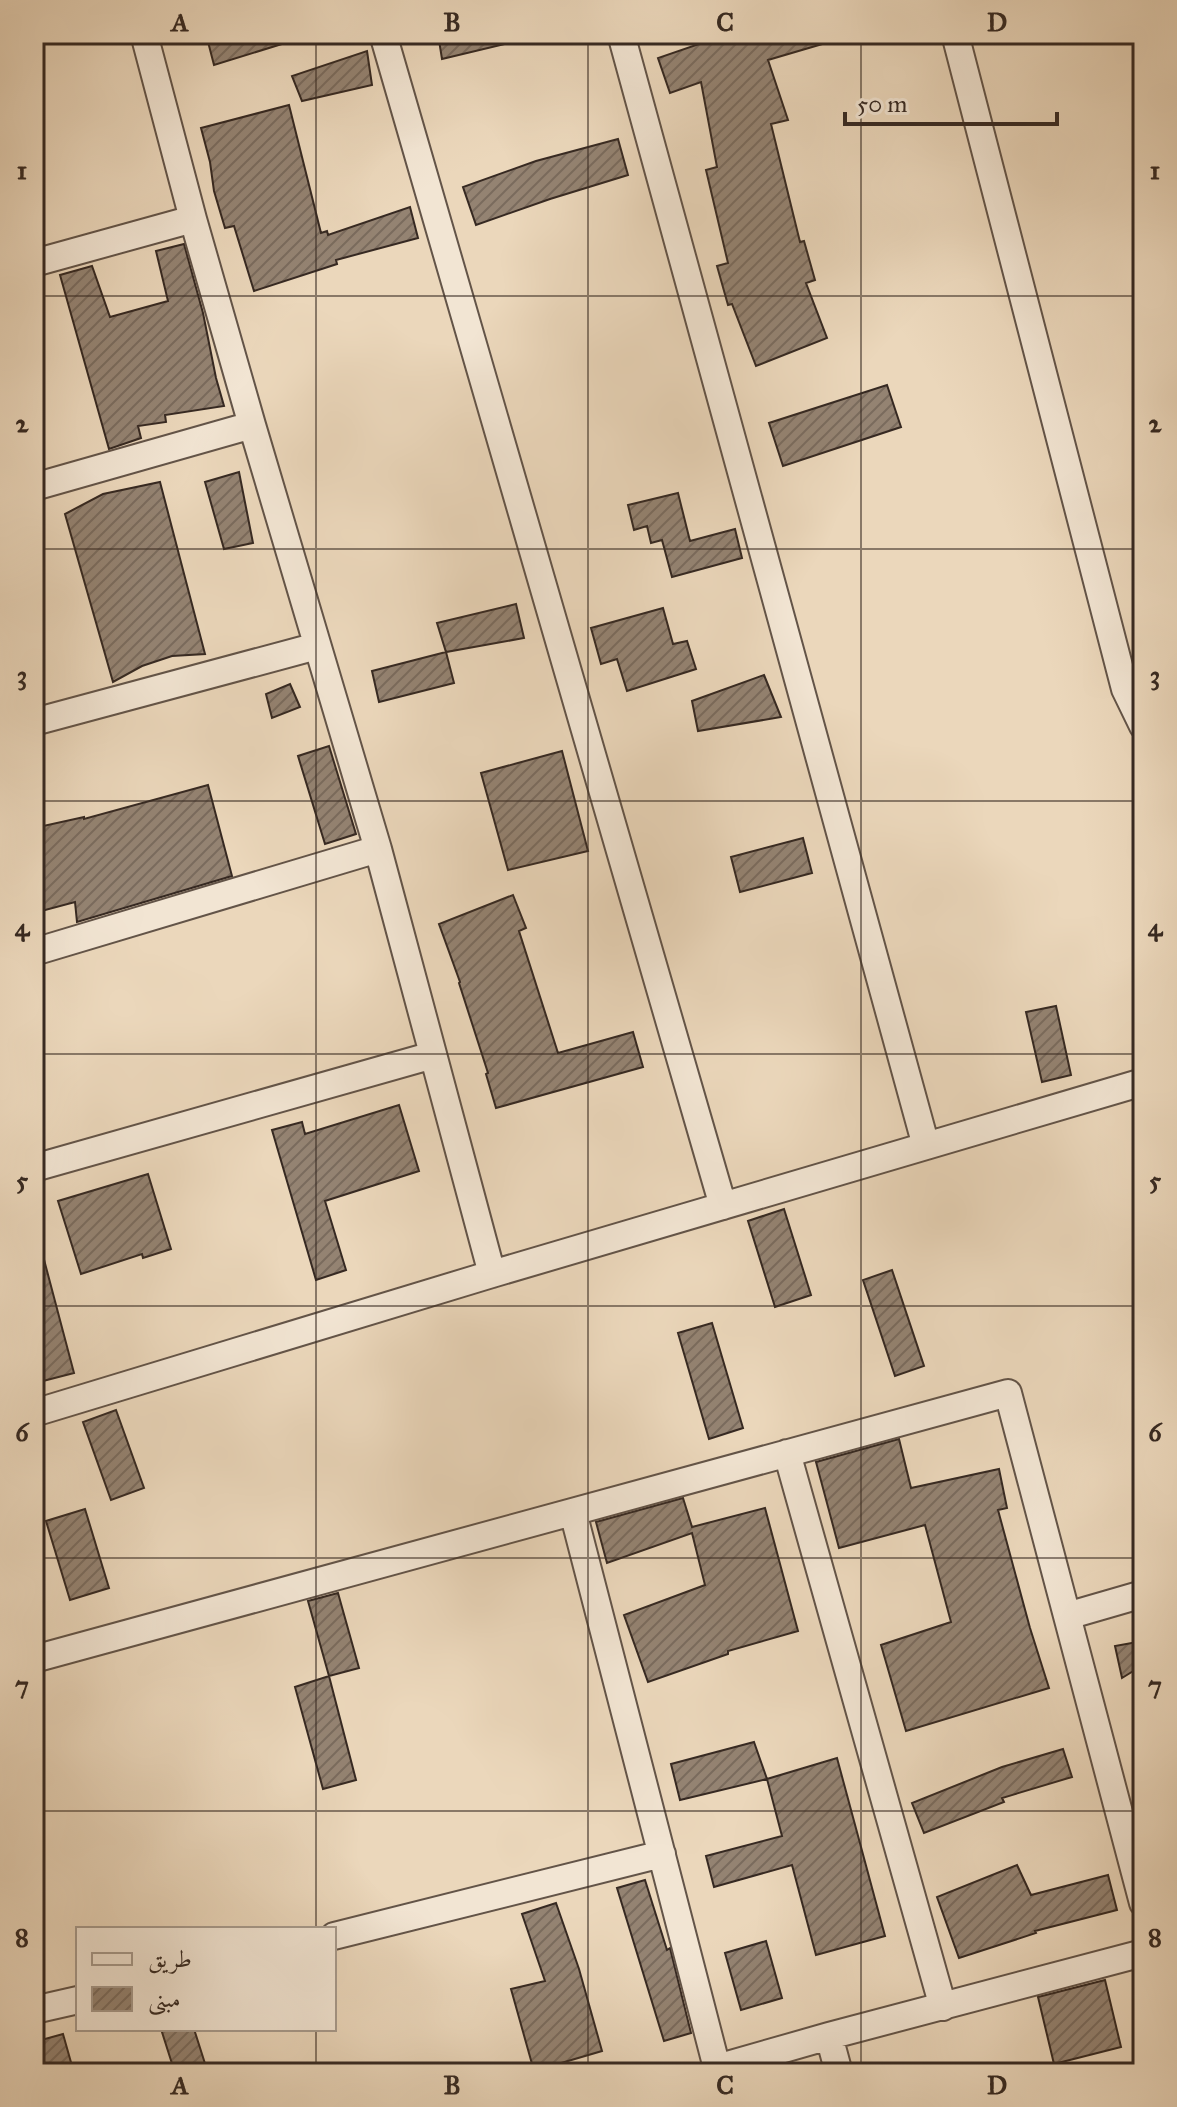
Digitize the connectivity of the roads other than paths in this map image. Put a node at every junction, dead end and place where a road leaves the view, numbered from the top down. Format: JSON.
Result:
{"nodes":[{"id":1,"x":144,"y":34,"type":"edge"},
{"id":2,"x":383,"y":34,"type":"edge"},
{"id":3,"x":621,"y":34,"type":"edge"},
{"id":4,"x":955,"y":34,"type":"edge"},
{"id":5,"x":193,"y":219,"type":"junction"},
{"id":6,"x":34,"y":263,"type":"edge"},
{"id":7,"x":252,"y":425,"type":"junction"},
{"id":8,"x":34,"y":487,"type":"edge"},
{"id":9,"x":317,"y":646,"type":"junction"},
{"id":10,"x":34,"y":722,"type":"edge"},
{"id":11,"x":1143,"y":726,"type":"edge"},
{"id":12,"x":378,"y":849,"type":"junction"},
{"id":13,"x":34,"y":952,"type":"edge"},
{"id":14,"x":433,"y":1055,"type":"junction"},
{"id":15,"x":1143,"y":1082,"type":"edge"},
{"id":16,"x":926,"y":1146,"type":"junction"},
{"id":17,"x":34,"y":1168,"type":"edge"},
{"id":18,"x":723,"y":1206,"type":"junction"},
{"id":19,"x":492,"y":1274,"type":"junction"},
{"id":20,"x":34,"y":1413,"type":"edge"},
{"id":21,"x":787,"y":1453,"type":"junction"},
{"id":22,"x":573,"y":1512,"type":"junction"},
{"id":23,"x":1143,"y":1594,"type":"edge"},
{"id":24,"x":1067,"y":1616,"type":"junction"},
{"id":25,"x":34,"y":1659,"type":"edge"},
{"id":26,"x":662,"y":1854,"type":"junction"},
{"id":27,"x":1143,"y":1903,"type":"edge"},
{"id":28,"x":336,"y":1936,"type":"edge"},
{"id":29,"x":1143,"y":1953,"type":"edge"},
{"id":30,"x":76,"y":2000,"type":"edge"},
{"id":31,"x":943,"y":2007,"type":"junction"},
{"id":32,"x":34,"y":2010,"type":"edge"},
{"id":33,"x":829,"y":2036,"type":"junction"},
{"id":34,"x":839,"y":2073,"type":"edge"}],
"edges":[{"from":1,"to":5,"type":"street"},
{"from":2,"to":18,"type":"street"},
{"from":3,"to":16,"type":"street"},
{"from":4,"to":11,"type":"street"},
{"from":5,"to":6,"type":"street"},
{"from":5,"to":7,"type":"street"},
{"from":7,"to":8,"type":"street"},
{"from":7,"to":9,"type":"street"},
{"from":9,"to":10,"type":"street"},
{"from":9,"to":12,"type":"street"},
{"from":12,"to":13,"type":"street"},
{"from":12,"to":14,"type":"street"},
{"from":14,"to":17,"type":"street"},
{"from":14,"to":19,"type":"street"},
{"from":15,"to":16,"type":"street"},
{"from":16,"to":18,"type":"street"},
{"from":18,"to":19,"type":"street"},
{"from":19,"to":20,"type":"street"},
{"from":21,"to":22,"type":"street"},
{"from":21,"to":24,"type":"street"},
{"from":21,"to":31,"type":"street"},
{"from":22,"to":25,"type":"street"},
{"from":22,"to":26,"type":"street"},
{"from":23,"to":24,"type":"street"},
{"from":24,"to":27,"type":"street"},
{"from":26,"to":28,"type":"street"},
{"from":26,"to":33,"type":"street"},
{"from":29,"to":31,"type":"street"},
{"from":30,"to":32,"type":"street"},
{"from":31,"to":33,"type":"street"},
{"from":33,"to":34,"type":"street"}]}
